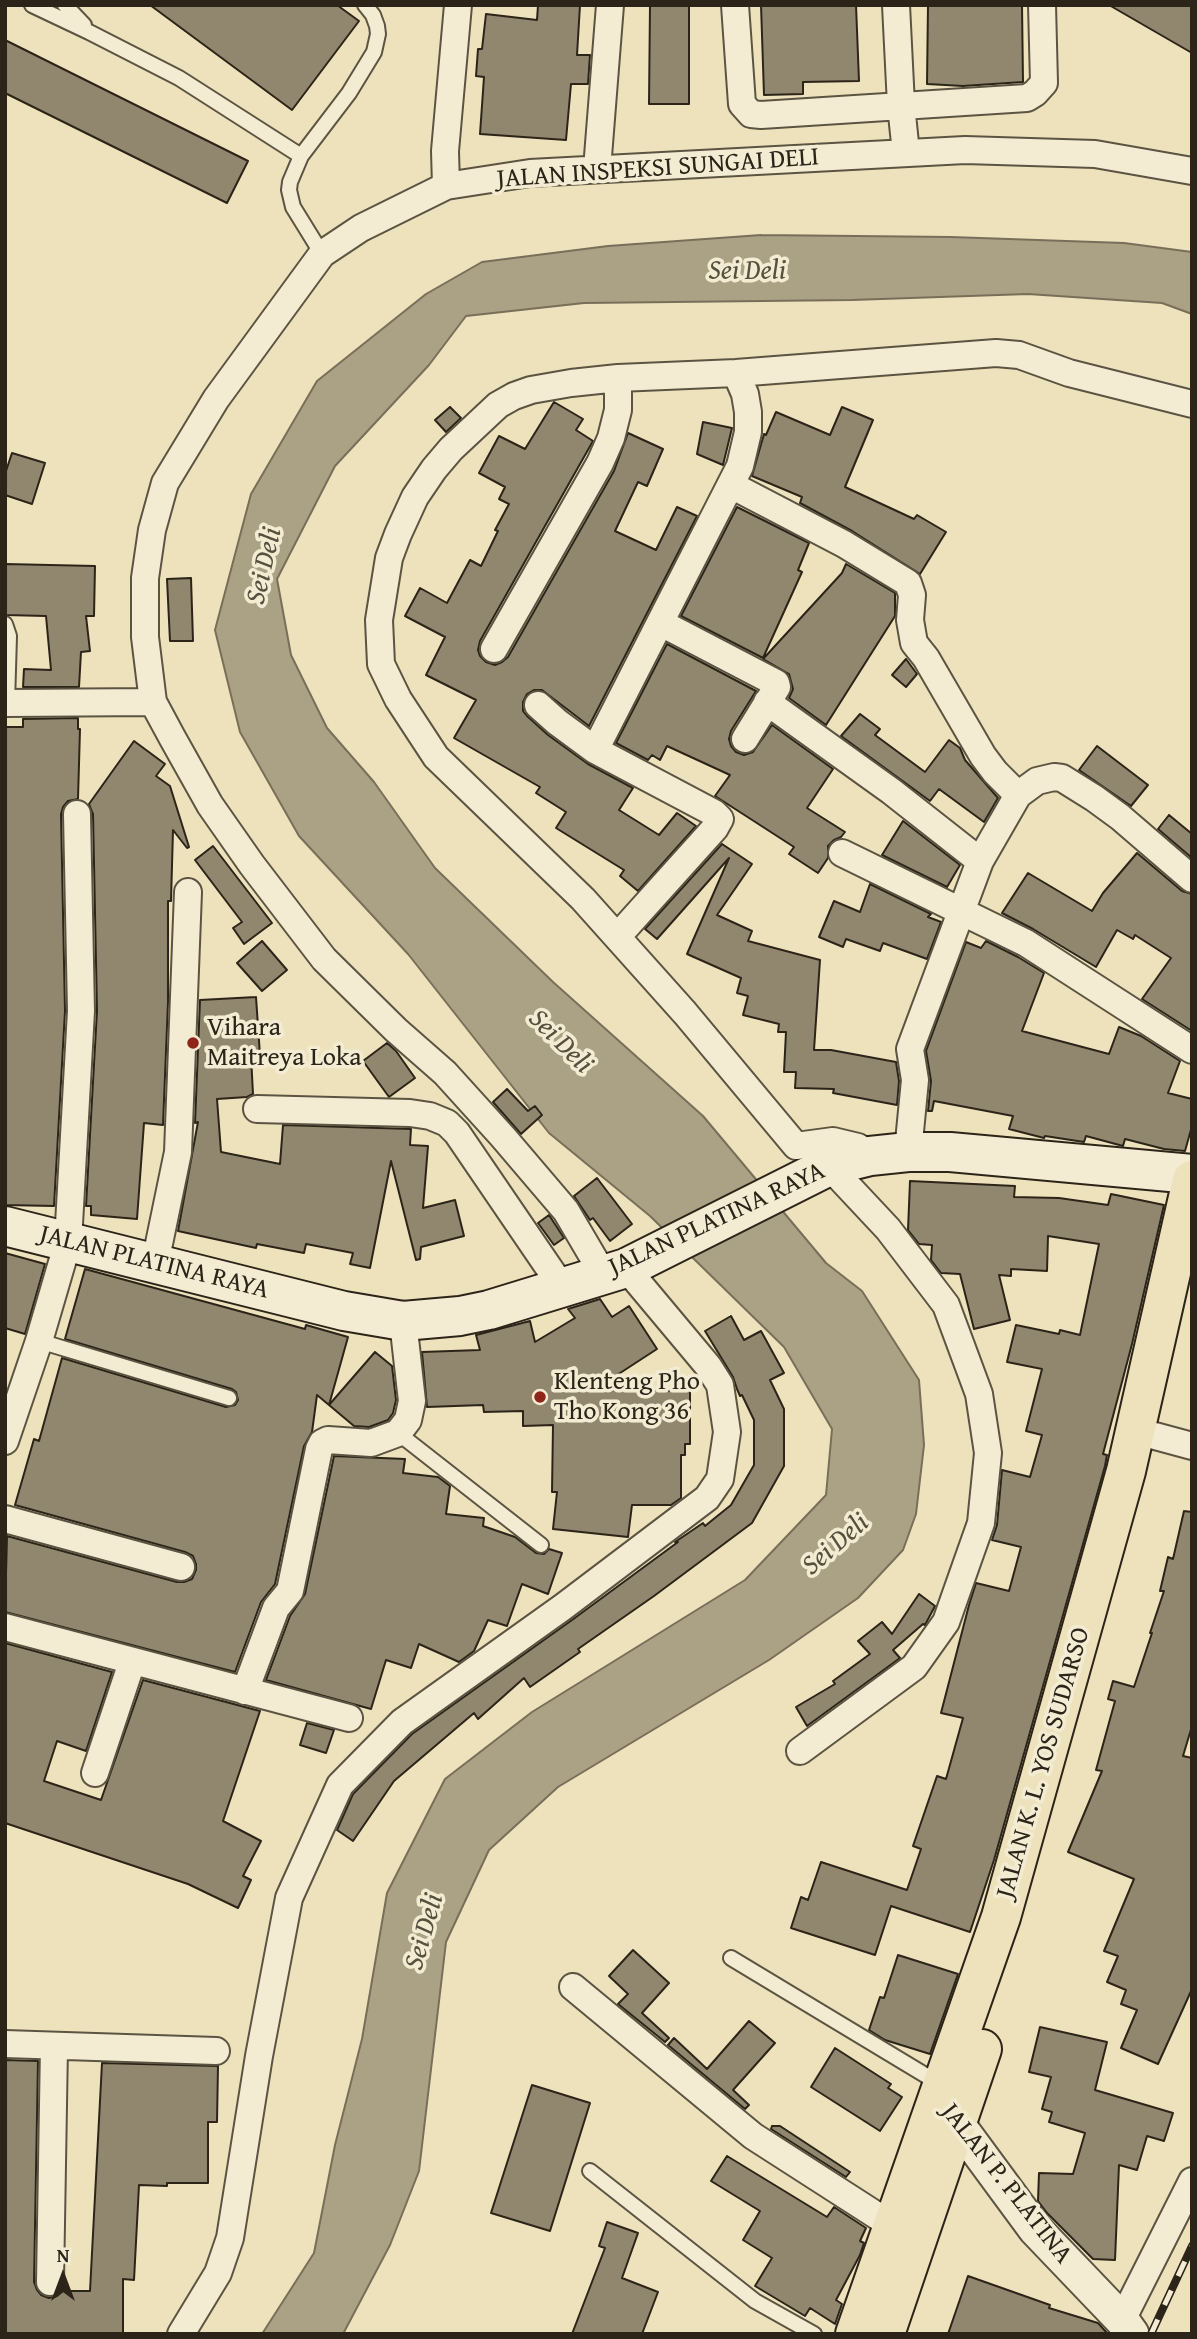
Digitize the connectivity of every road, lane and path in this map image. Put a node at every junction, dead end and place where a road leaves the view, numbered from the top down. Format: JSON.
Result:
{"nodes":[{"id":1,"x":32,"y":5,"type":"edge"},
{"id":2,"x":65,"y":5,"type":"edge"},
{"id":3,"x":365,"y":5,"type":"edge"},
{"id":4,"x":458,"y":5,"type":"edge"},
{"id":5,"x":610,"y":5,"type":"edge"},
{"id":6,"x":735,"y":5,"type":"edge"},
{"id":7,"x":896,"y":5,"type":"edge"},
{"id":8,"x":1042,"y":5,"type":"edge"},
{"id":9,"x":89,"y":32,"type":"junction"},
{"id":10,"x":901,"y":105,"type":"junction"},
{"id":11,"x":906,"y":153,"type":"junction"},
{"id":12,"x":301,"y":156,"type":"junction"},
{"id":13,"x":597,"y":169,"type":"junction"},
{"id":14,"x":1192,"y":171,"type":"edge"},
{"id":15,"x":446,"y":186,"type":"junction"},
{"id":16,"x":322,"y":254,"type":"junction"},
{"id":17,"x":736,"y":373,"type":"junction"},
{"id":18,"x":618,"y":378,"type":"junction"},
{"id":19,"x":1192,"y":404,"type":"edge"},
{"id":20,"x":731,"y":485,"type":"junction"},
{"id":21,"x":661,"y":622,"type":"junction"},
{"id":22,"x":5,"y":624,"type":"edge"},
{"id":23,"x":494,"y":649,"type":"dead end"},
{"id":24,"x":153,"y":702,"type":"junction"},
{"id":25,"x":768,"y":702,"type":"junction"},
{"id":26,"x":6,"y":703,"type":"edge"},
{"id":27,"x":538,"y":705,"type":"dead end"},
{"id":28,"x":745,"y":739,"type":"dead end"},
{"id":29,"x":595,"y":750,"type":"junction"},
{"id":30,"x":1018,"y":796,"type":"junction"},
{"id":31,"x":77,"y":814,"type":"dead end"},
{"id":32,"x":842,"y":853,"type":"dead end"},
{"id":33,"x":980,"y":861,"type":"junction"},
{"id":34,"x":1192,"y":879,"type":"edge"},
{"id":35,"x":188,"y":892,"type":"dead end"},
{"id":36,"x":960,"y":910,"type":"junction"},
{"id":37,"x":617,"y":937,"type":"junction"},
{"id":38,"x":1192,"y":1050,"type":"edge"},
{"id":39,"x":257,"y":1109,"type":"dead end"},
{"id":40,"x":908,"y":1152,"type":"junction"},
{"id":41,"x":870,"y":1156,"type":"junction"},
{"id":42,"x":821,"y":1170,"type":"junction"},
{"id":43,"x":1192,"y":1174,"type":"edge"},
{"id":44,"x":1192,"y":1180,"type":"edge"},
{"id":45,"x":5,"y":1226,"type":"edge"},
{"id":46,"x":68,"y":1242,"type":"junction"},
{"id":47,"x":155,"y":1263,"type":"junction"},
{"id":48,"x":614,"y":1271,"type":"junction"},
{"id":49,"x":1192,"y":1285,"type":"edge"},
{"id":50,"x":562,"y":1287,"type":"junction"},
{"id":51,"x":403,"y":1321,"type":"junction"},
{"id":52,"x":39,"y":1341,"type":"junction"},
{"id":53,"x":229,"y":1398,"type":"dead end"},
{"id":54,"x":398,"y":1433,"type":"junction"},
{"id":55,"x":1155,"y":1436,"type":"junction"},
{"id":56,"x":5,"y":1441,"type":"edge"},
{"id":57,"x":1192,"y":1446,"type":"edge"},
{"id":58,"x":5,"y":1519,"type":"edge"},
{"id":59,"x":541,"y":1545,"type":"dead end"},
{"id":60,"x":181,"y":1567,"type":"dead end"},
{"id":61,"x":5,"y":1627,"type":"edge"},
{"id":62,"x":132,"y":1662,"type":"junction"},
{"id":63,"x":245,"y":1691,"type":"junction"},
{"id":64,"x":349,"y":1718,"type":"dead end"},
{"id":65,"x":800,"y":1751,"type":"dead end"},
{"id":66,"x":96,"y":1773,"type":"dead end"},
{"id":67,"x":731,"y":1958,"type":"dead end"},
{"id":68,"x":573,"y":1987,"type":"dead end"},
{"id":69,"x":5,"y":2044,"type":"edge"},
{"id":70,"x":54,"y":2046,"type":"junction"},
{"id":71,"x":216,"y":2051,"type":"dead end"},
{"id":72,"x":945,"y":2101,"type":"junction"},
{"id":73,"x":590,"y":2171,"type":"dead end"},
{"id":74,"x":1192,"y":2181,"type":"edge"},
{"id":75,"x":893,"y":2226,"type":"junction"},
{"id":76,"x":50,"y":2282,"type":"dead end"},
{"id":77,"x":1127,"y":2327,"type":"edge"},
{"id":78,"x":181,"y":2334,"type":"edge"},
{"id":79,"x":814,"y":2334,"type":"edge"},
{"id":80,"x":855,"y":2334,"type":"edge"},
{"id":81,"x":885,"y":2334,"type":"edge"}],
"edges":[{"from":1,"to":9,"type":"lane"},
{"from":2,"to":9,"type":"lane"},
{"from":3,"to":12,"type":"lane"},
{"from":4,"to":15,"type":"street"},
{"from":5,"to":13,"type":"street"},
{"from":6,"to":10,"type":"street"},
{"from":7,"to":10,"type":"street"},
{"from":8,"to":10,"type":"street"},
{"from":9,"to":12,"type":"lane"},
{"from":10,"to":11,"type":"street"},
{"from":11,"to":13,"type":"street","name":"JALAN INSPEKSI SUNGAI DELI"},
{"from":11,"to":14,"type":"street","name":"JALAN INSPEKSI SUNGAI DELI"},
{"from":12,"to":16,"type":"lane"},
{"from":13,"to":15,"type":"street","name":"JALAN INSPEKSI SUNGAI DELI"},
{"from":15,"to":16,"type":"street","name":"JALAN INSPEKSI SUNGAI DELI"},
{"from":16,"to":24,"type":"street","name":"JALAN INSPEKSI SUNGAI DELI"},
{"from":17,"to":18,"type":"street"},
{"from":17,"to":19,"type":"street"},
{"from":17,"to":20,"type":"street"},
{"from":18,"to":23,"type":"street"},
{"from":18,"to":37,"type":"street"},
{"from":20,"to":21,"type":"street"},
{"from":20,"to":30,"type":"street"},
{"from":21,"to":25,"type":"street"},
{"from":21,"to":29,"type":"street"},
{"from":22,"to":26,"type":"lane"},
{"from":24,"to":26,"type":"street"},
{"from":24,"to":48,"type":"street","name":"JALAN INSPEKSI SUNGAI DELI"},
{"from":25,"to":28,"type":"street"},
{"from":25,"to":33,"type":"street"},
{"from":27,"to":29,"type":"street"},
{"from":29,"to":37,"type":"street"},
{"from":30,"to":33,"type":"street"},
{"from":30,"to":34,"type":"street"},
{"from":31,"to":46,"type":"street"},
{"from":32,"to":36,"type":"street"},
{"from":33,"to":36,"type":"street"},
{"from":35,"to":47,"type":"street"},
{"from":36,"to":38,"type":"street"},
{"from":36,"to":40,"type":"street"},
{"from":37,"to":41,"type":"street"},
{"from":39,"to":50,"type":"street"},
{"from":40,"to":41,"type":"main road","name":"JALAN PLATINA RAYA"},
{"from":40,"to":43,"type":"main road","name":"JALAN PLATINA RAYA"},
{"from":41,"to":42,"type":"main road","name":"JALAN PLATINA RAYA"},
{"from":42,"to":48,"type":"main road","name":"JALAN PLATINA RAYA"},
{"from":42,"to":65,"type":"street"},
{"from":44,"to":72,"type":"highway","name":"JALAN K. L. YOS SUDARSO"},
{"from":45,"to":46,"type":"main road","name":"JALAN PLATINA RAYA"},
{"from":46,"to":47,"type":"main road","name":"JALAN PLATINA RAYA"},
{"from":46,"to":52,"type":"street"},
{"from":47,"to":51,"type":"main road","name":"JALAN PLATINA RAYA"},
{"from":48,"to":50,"type":"main road","name":"JALAN PLATINA RAYA"},
{"from":48,"to":78,"type":"street","name":"JALAN INSPEKSI SUNGAI DELI"},
{"from":49,"to":55,"type":"highway","name":"JALAN K. L. YOS SUDARSO"},
{"from":50,"to":51,"type":"main road","name":"JALAN PLATINA RAYA"},
{"from":51,"to":54,"type":"street"},
{"from":52,"to":53,"type":"lane"},
{"from":52,"to":56,"type":"street"},
{"from":54,"to":59,"type":"lane"},
{"from":54,"to":63,"type":"street"},
{"from":55,"to":57,"type":"street"},
{"from":55,"to":72,"type":"highway","name":"JALAN K. L. YOS SUDARSO"},
{"from":58,"to":60,"type":"street"},
{"from":61,"to":62,"type":"street"},
{"from":62,"to":63,"type":"street"},
{"from":62,"to":66,"type":"street"},
{"from":63,"to":64,"type":"street"},
{"from":67,"to":72,"type":"lane"},
{"from":68,"to":75,"type":"street"},
{"from":69,"to":70,"type":"street"},
{"from":70,"to":71,"type":"street"},
{"from":70,"to":76,"type":"street"},
{"from":72,"to":75,"type":"highway","name":"JALAN K. L. YOS SUDARSO"},
{"from":72,"to":77,"type":"street","name":"JALAN P. PLATINA"},
{"from":72,"to":81,"type":"highway","name":"JALAN K. L. YOS SUDARSO"},
{"from":73,"to":79,"type":"lane"},
{"from":74,"to":77,"type":"street"},
{"from":75,"to":80,"type":"highway","name":"JALAN K. L. YOS SUDARSO"}]}
